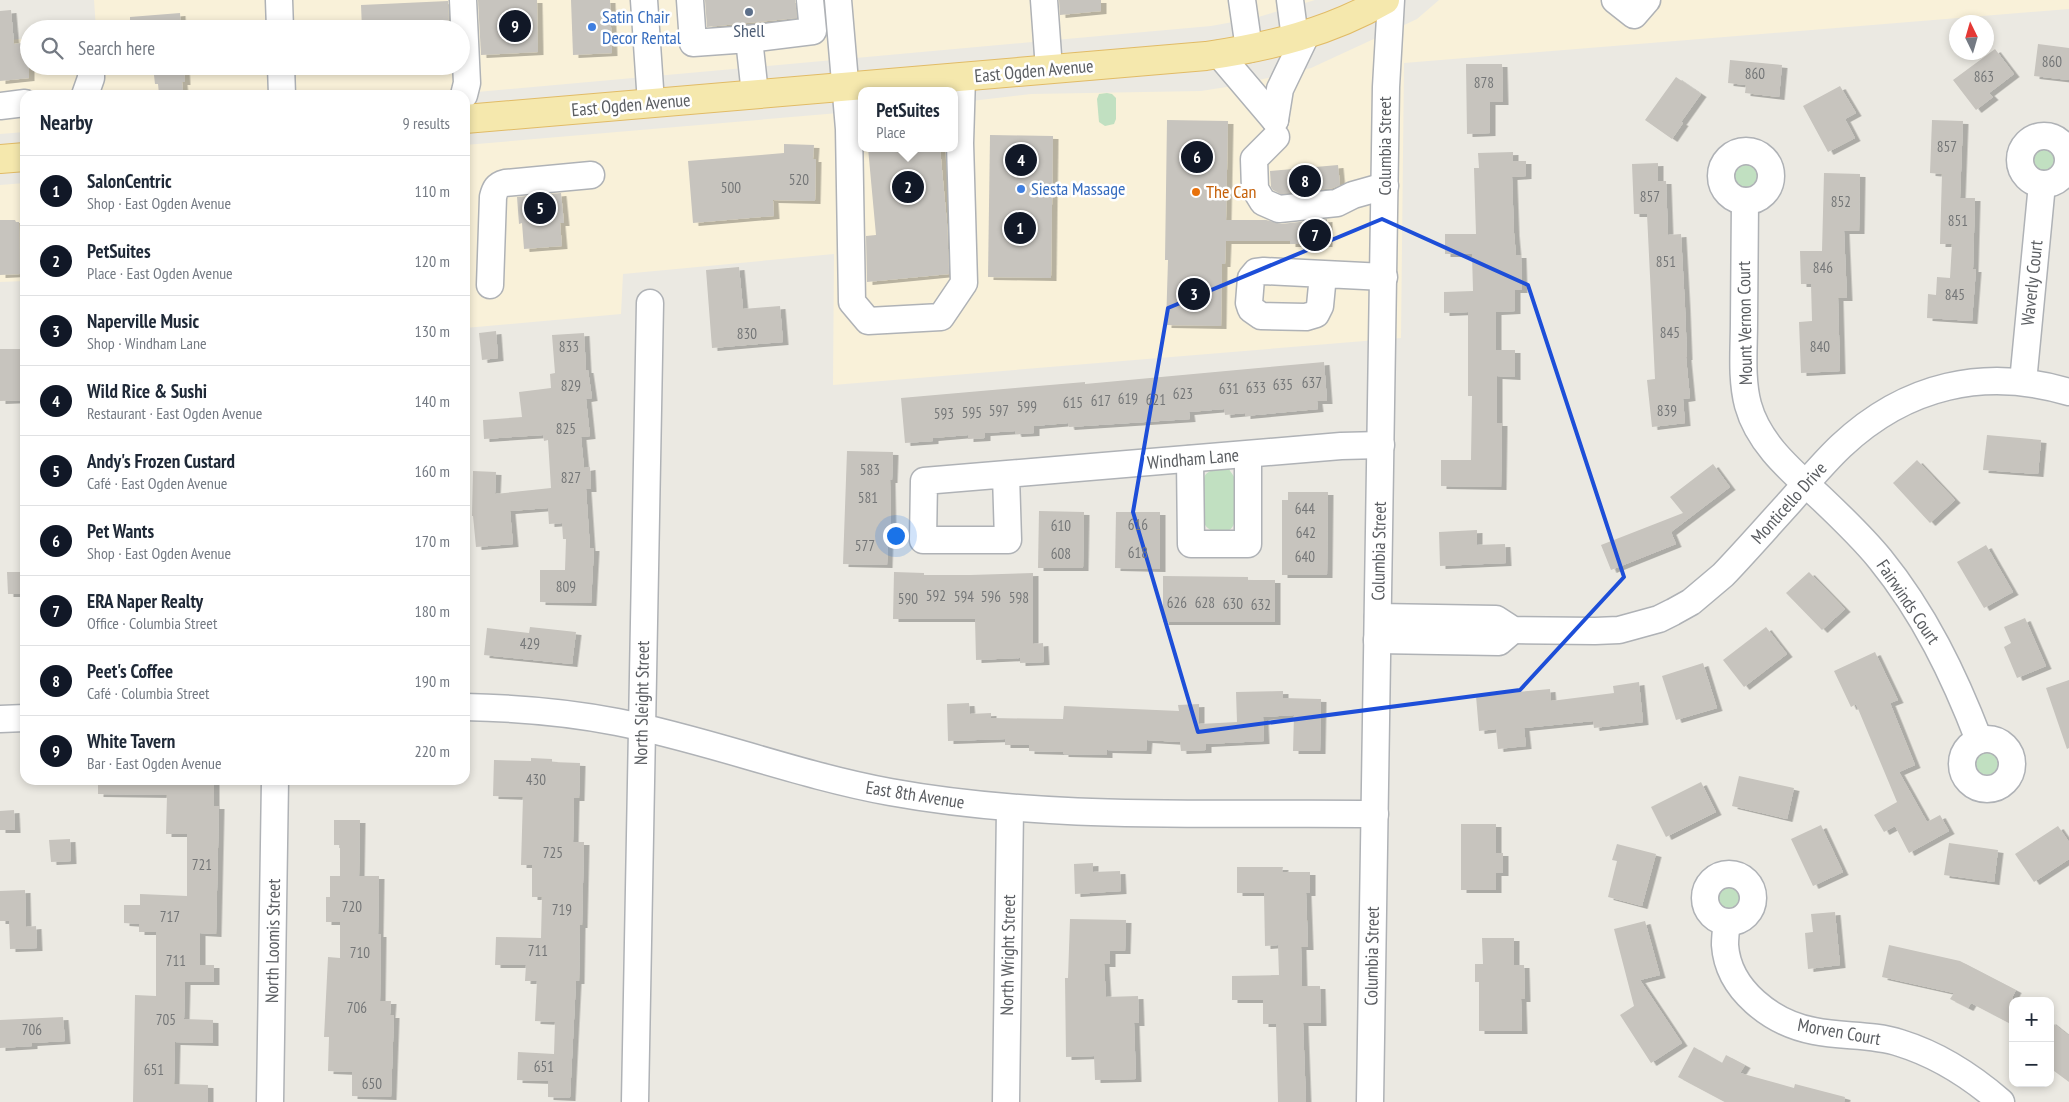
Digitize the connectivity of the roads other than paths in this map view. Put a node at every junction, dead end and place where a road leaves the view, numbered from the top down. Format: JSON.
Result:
{"nodes":[{"id":1,"x":279,"y":0,"type":"edge"},
{"id":2,"x":463,"y":0,"type":"edge"},
{"id":3,"x":644,"y":0,"type":"edge"},
{"id":4,"x":690,"y":0,"type":"edge"},
{"id":5,"x":810,"y":0,"type":"edge"},
{"id":6,"x":838,"y":0,"type":"edge"},
{"id":7,"x":1044,"y":0,"type":"edge"},
{"id":8,"x":1242,"y":0,"type":"edge"},
{"id":9,"x":1290,"y":0,"type":"edge"},
{"id":10,"x":1386,"y":0,"type":"edge"},
{"id":11,"x":1391,"y":0,"type":"edge"},
{"id":12,"x":1615,"y":0,"type":"edge"},
{"id":13,"x":1644,"y":1,"type":"edge"},
{"id":14,"x":280,"y":20,"type":"edge"},
{"id":15,"x":464,"y":20,"type":"edge"},
{"id":16,"x":1300,"y":36,"type":"junction"},
{"id":17,"x":749,"y":38,"type":"junction"},
{"id":18,"x":1249,"y":49,"type":"junction"},
{"id":19,"x":1218,"y":54,"type":"junction"},
{"id":20,"x":1049,"y":69,"type":"junction"},
{"id":21,"x":91,"y":75,"type":"edge"},
{"id":22,"x":281,"y":75,"type":"edge"},
{"id":23,"x":467,"y":75,"type":"edge"},
{"id":24,"x":962,"y":77,"type":"junction"},
{"id":25,"x":846,"y":86,"type":"junction"},
{"id":26,"x":87,"y":90,"type":"edge"},
{"id":27,"x":282,"y":90,"type":"edge"},
{"id":28,"x":465,"y":90,"type":"edge"},
{"id":29,"x":755,"y":94,"type":"junction"},
{"id":30,"x":651,"y":103,"type":"junction"},
{"id":31,"x":20,"y":104,"type":"edge"},
{"id":32,"x":0,"y":106,"type":"edge"},
{"id":33,"x":20,"y":115,"type":"edge"},
{"id":34,"x":0,"y":117,"type":"edge"},
{"id":35,"x":470,"y":118,"type":"edge"},
{"id":36,"x":1276,"y":137,"type":"dead end"},
{"id":37,"x":20,"y":157,"type":"edge"},
{"id":38,"x":0,"y":159,"type":"edge"},
{"id":39,"x":591,"y":175,"type":"dead end"},
{"id":40,"x":2042,"y":184,"type":"dead end"},
{"id":41,"x":1385,"y":186,"type":"junction"},
{"id":42,"x":1745,"y":201,"type":"dead end"},
{"id":43,"x":1323,"y":275,"type":"dead end"},
{"id":44,"x":1384,"y":277,"type":"junction"},
{"id":45,"x":490,"y":285,"type":"dead end"},
{"id":46,"x":650,"y":304,"type":"dead end"},
{"id":47,"x":2023,"y":382,"type":"junction"},
{"id":48,"x":2069,"y":392,"type":"edge"},
{"id":49,"x":1381,"y":445,"type":"junction"},
{"id":50,"x":1248,"y":455,"type":"junction"},
{"id":51,"x":1190,"y":459,"type":"junction"},
{"id":52,"x":1006,"y":475,"type":"dead end"},
{"id":53,"x":1806,"y":484,"type":"junction"},
{"id":54,"x":1377,"y":629,"type":"junction"},
{"id":55,"x":470,"y":707,"type":"edge"},
{"id":56,"x":20,"y":718,"type":"edge"},
{"id":57,"x":0,"y":719,"type":"edge"},
{"id":58,"x":641,"y":728,"type":"junction"},
{"id":59,"x":1979,"y":740,"type":"dead end"},
{"id":60,"x":276,"y":785,"type":"edge"},
{"id":61,"x":1010,"y":808,"type":"junction"},
{"id":62,"x":1375,"y":814,"type":"junction"},
{"id":63,"x":1727,"y":922,"type":"dead end"},
{"id":64,"x":270,"y":1102,"type":"edge"},
{"id":65,"x":635,"y":1102,"type":"edge"},
{"id":66,"x":1006,"y":1102,"type":"edge"},
{"id":67,"x":1370,"y":1102,"type":"edge"},
{"id":68,"x":2001,"y":1102,"type":"edge"}],
"edges":[{"from":1,"to":14,"type":"street"},
{"from":2,"to":15,"type":"street"},
{"from":3,"to":30,"type":"street"},
{"from":4,"to":17,"type":"street"},
{"from":5,"to":17,"type":"street"},
{"from":6,"to":25,"type":"street"},
{"from":7,"to":20,"type":"street"},
{"from":8,"to":18,"type":"street"},
{"from":9,"to":16,"type":"street"},
{"from":10,"to":16,"type":"main road","name":"East Ogden Avenue"},
{"from":11,"to":41,"type":"street","name":"Columbia Street"},
{"from":12,"to":13,"type":"street"},
{"from":16,"to":18,"type":"main road","name":"East Ogden Avenue"},
{"from":16,"to":19,"type":"street"},
{"from":17,"to":29,"type":"street"},
{"from":18,"to":19,"type":"main road","name":"East Ogden Avenue"},
{"from":19,"to":20,"type":"main road","name":"East Ogden Avenue"},
{"from":20,"to":24,"type":"main road","name":"East Ogden Avenue"},
{"from":21,"to":26,"type":"street"},
{"from":22,"to":27,"type":"street"},
{"from":23,"to":28,"type":"street"},
{"from":24,"to":25,"type":"main road","name":"East Ogden Avenue"},
{"from":24,"to":25,"type":"street"},
{"from":25,"to":29,"type":"main road","name":"East Ogden Avenue"},
{"from":29,"to":30,"type":"main road","name":"East Ogden Avenue"},
{"from":30,"to":35,"type":"main road","name":"East Ogden Avenue"},
{"from":31,"to":32,"type":"street"},
{"from":33,"to":34,"type":"street"},
{"from":36,"to":41,"type":"street"},
{"from":37,"to":38,"type":"main road"},
{"from":39,"to":45,"type":"street"},
{"from":40,"to":47,"type":"street","name":"Waverly Court"},
{"from":41,"to":44,"type":"street","name":"Columbia Street"},
{"from":42,"to":53,"type":"street","name":"Mount Vernon Court"},
{"from":43,"to":44,"type":"street"},
{"from":44,"to":49,"type":"street","name":"Columbia Street"},
{"from":46,"to":58,"type":"street","name":"North Sleight Street"},
{"from":47,"to":48,"type":"street","name":"Monticello Drive"},
{"from":47,"to":53,"type":"street","name":"Monticello Drive"},
{"from":49,"to":50,"type":"street","name":"Windham Lane"},
{"from":49,"to":54,"type":"street","name":"Columbia Street"},
{"from":50,"to":51,"type":"street","name":"Windham Lane"},
{"from":50,"to":51,"type":"street"},
{"from":51,"to":52,"type":"street","name":"Windham Lane"},
{"from":53,"to":54,"type":"street","name":"Monticello Drive"},
{"from":53,"to":59,"type":"street","name":"Fairwinds Court"},
{"from":54,"to":62,"type":"street","name":"Columbia Street"},
{"from":55,"to":58,"type":"street","name":"East 8th Avenue"},
{"from":56,"to":57,"type":"street"},
{"from":58,"to":61,"type":"street","name":"East 8th Avenue"},
{"from":58,"to":65,"type":"street","name":"North Sleight Street"},
{"from":60,"to":64,"type":"street","name":"North Loomis Street"},
{"from":61,"to":62,"type":"street","name":"East 8th Avenue"},
{"from":61,"to":66,"type":"street","name":"North Wright Street"},
{"from":62,"to":67,"type":"street","name":"Columbia Street"},
{"from":63,"to":68,"type":"street","name":"Morven Court"}]}
